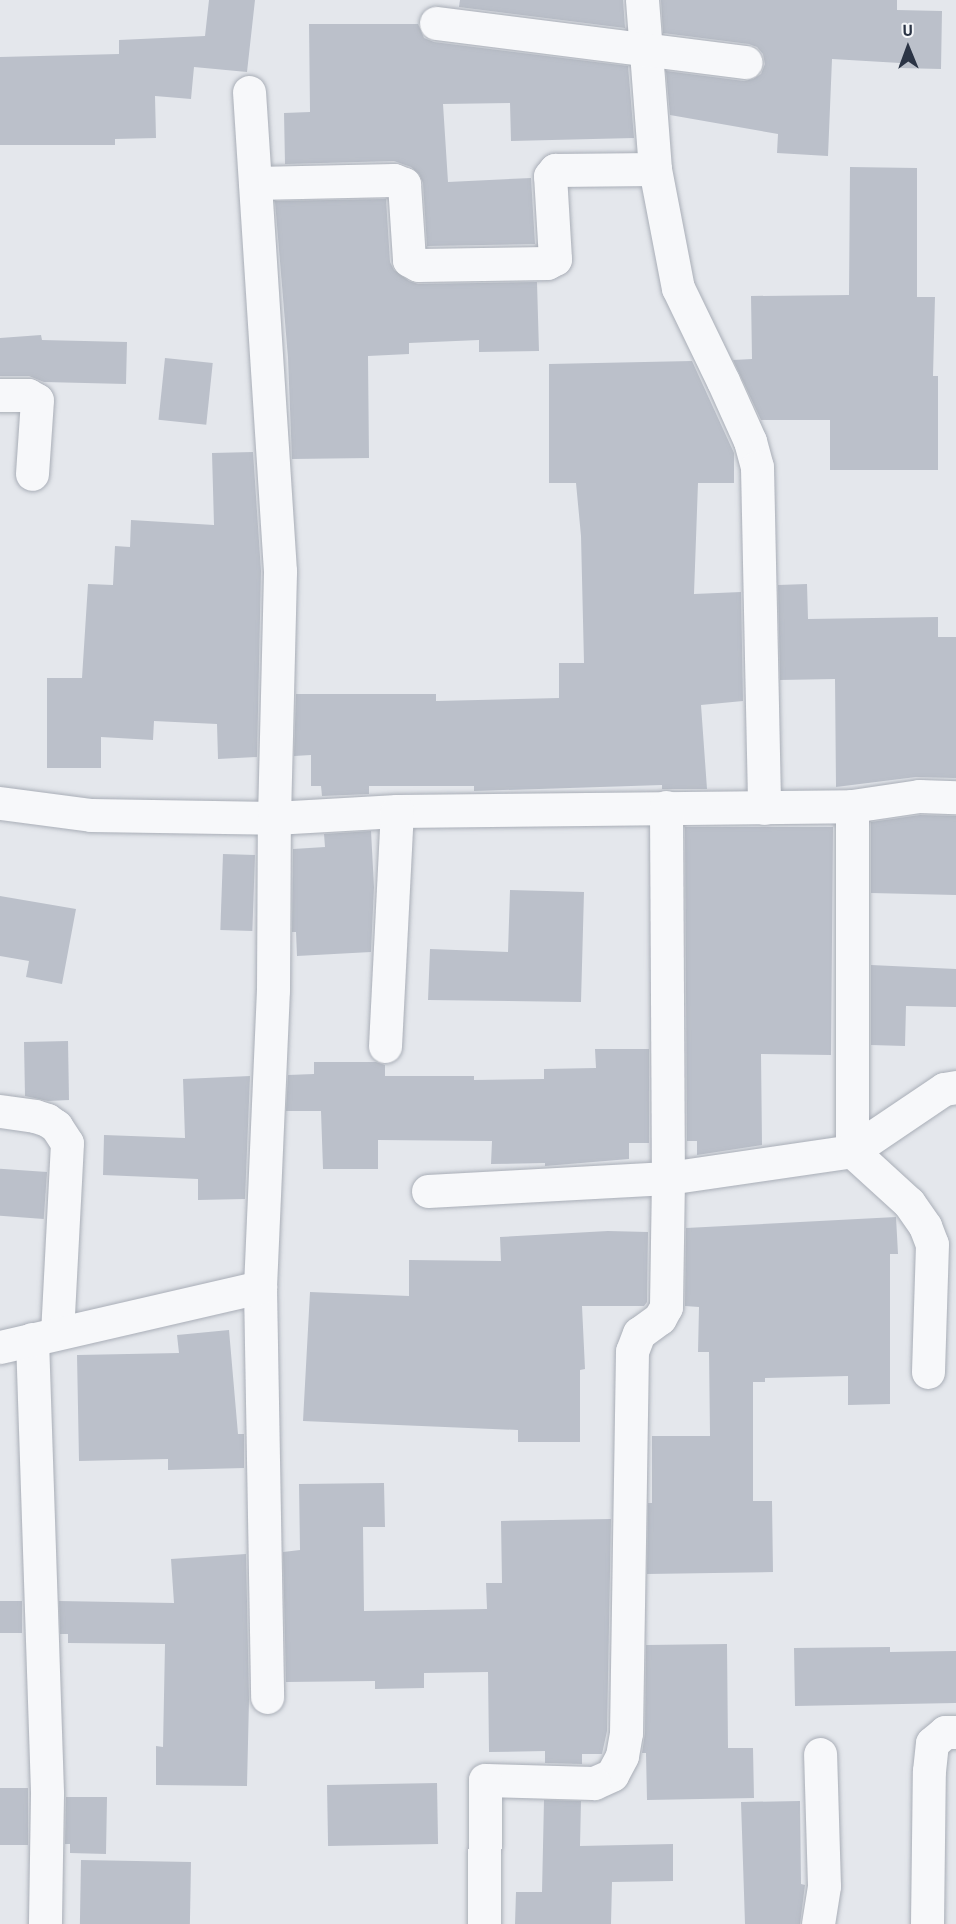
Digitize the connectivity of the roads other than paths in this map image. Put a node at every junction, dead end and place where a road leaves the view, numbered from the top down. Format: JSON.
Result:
{"nodes":[{"id":1,"x":642,"y":0,"type":"edge"},
{"id":2,"x":436,"y":23,"type":"dead end"},
{"id":3,"x":647,"y":51,"type":"junction"},
{"id":4,"x":746,"y":62,"type":"dead end"},
{"id":5,"x":249,"y":92,"type":"dead end"},
{"id":6,"x":656,"y":169,"type":"junction"},
{"id":7,"x":255,"y":183,"type":"junction"},
{"id":8,"x":0,"y":395,"type":"edge"},
{"id":9,"x":32,"y":474,"type":"dead end"},
{"id":10,"x":956,"y":797,"type":"edge"},
{"id":11,"x":0,"y":802,"type":"edge"},
{"id":12,"x":852,"y":806,"type":"junction"},
{"id":13,"x":666,"y":807,"type":"junction"},
{"id":14,"x":764,"y":808,"type":"junction"},
{"id":15,"x":396,"y":811,"type":"junction"},
{"id":16,"x":274,"y":818,"type":"junction"},
{"id":17,"x":385,"y":1046,"type":"dead end"},
{"id":18,"x":950,"y":1088,"type":"edge"},
{"id":19,"x":0,"y":1111,"type":"edge"},
{"id":20,"x":852,"y":1151,"type":"junction"},
{"id":21,"x":668,"y":1178,"type":"junction"},
{"id":22,"x":428,"y":1191,"type":"dead end"},
{"id":23,"x":260,"y":1287,"type":"junction"},
{"id":24,"x":44,"y":1336,"type":"junction"},
{"id":25,"x":0,"y":1347,"type":"edge"},
{"id":26,"x":928,"y":1372,"type":"dead end"},
{"id":27,"x":267,"y":1697,"type":"dead end"},
{"id":28,"x":956,"y":1732,"type":"edge"},
{"id":29,"x":820,"y":1754,"type":"dead end"},
{"id":30,"x":45,"y":1924,"type":"edge"},
{"id":31,"x":484,"y":1924,"type":"edge"},
{"id":32,"x":818,"y":1924,"type":"edge"},
{"id":33,"x":927,"y":1924,"type":"edge"}],
"edges":[{"from":1,"to":3,"type":"street"},
{"from":2,"to":3,"type":"street"},
{"from":3,"to":4,"type":"street"},
{"from":3,"to":6,"type":"street"},
{"from":5,"to":7,"type":"street"},
{"from":6,"to":7,"type":"street"},
{"from":6,"to":14,"type":"street"},
{"from":7,"to":16,"type":"street"},
{"from":8,"to":9,"type":"street"},
{"from":10,"to":12,"type":"street"},
{"from":11,"to":16,"type":"street"},
{"from":12,"to":14,"type":"street"},
{"from":12,"to":20,"type":"street"},
{"from":13,"to":14,"type":"street"},
{"from":13,"to":15,"type":"street"},
{"from":13,"to":21,"type":"street"},
{"from":15,"to":16,"type":"street"},
{"from":15,"to":17,"type":"street"},
{"from":16,"to":23,"type":"street"},
{"from":18,"to":20,"type":"street"},
{"from":19,"to":24,"type":"street"},
{"from":20,"to":21,"type":"street"},
{"from":20,"to":26,"type":"street"},
{"from":21,"to":22,"type":"street"},
{"from":21,"to":31,"type":"street"},
{"from":23,"to":24,"type":"street"},
{"from":23,"to":27,"type":"street"},
{"from":24,"to":25,"type":"street"},
{"from":24,"to":30,"type":"street"},
{"from":28,"to":33,"type":"street"},
{"from":29,"to":32,"type":"street"}]}
